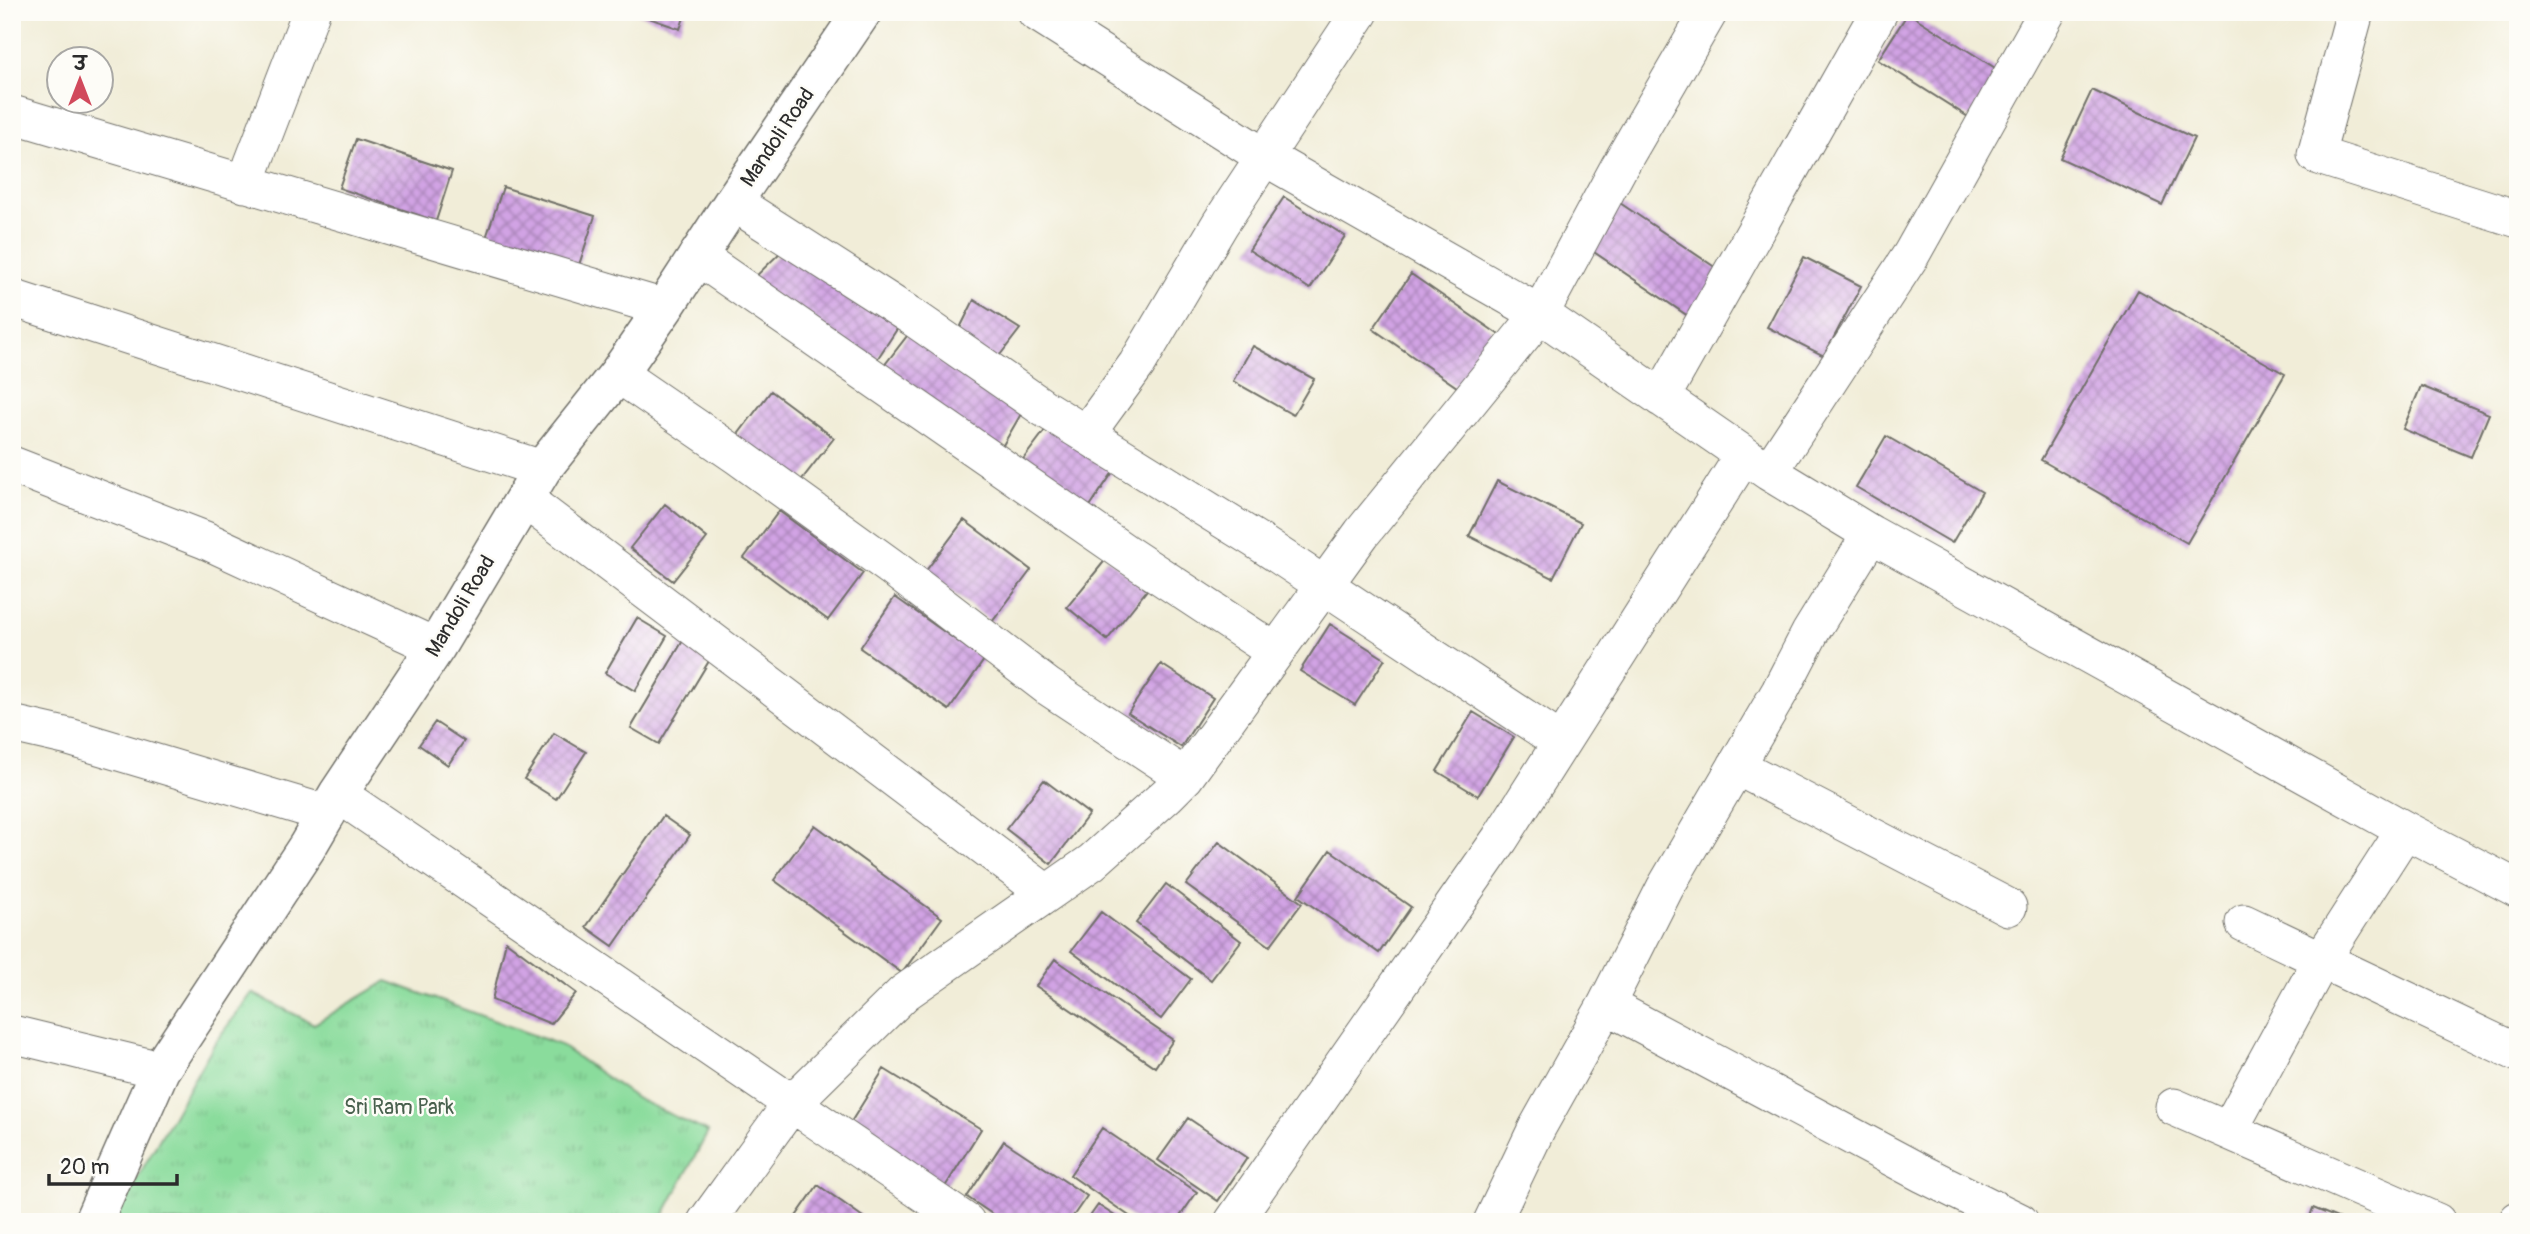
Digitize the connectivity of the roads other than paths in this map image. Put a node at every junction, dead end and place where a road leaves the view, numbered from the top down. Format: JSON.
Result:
{"nodes":[{"id":1,"x":311,"y":12,"type":"edge"},
{"id":2,"x":862,"y":12,"type":"edge"},
{"id":3,"x":1037,"y":12,"type":"edge"},
{"id":4,"x":1360,"y":12,"type":"edge"},
{"id":5,"x":1709,"y":12,"type":"edge"},
{"id":6,"x":1879,"y":12,"type":"edge"},
{"id":7,"x":2048,"y":12,"type":"edge"},
{"id":8,"x":2355,"y":12,"type":"edge"},
{"id":9,"x":12,"y":114,"type":"edge"},
{"id":10,"x":1263,"y":156,"type":"junction"},
{"id":11,"x":245,"y":184,"type":"junction"},
{"id":12,"x":733,"y":202,"type":"junction"},
{"id":13,"x":2518,"y":219,"type":"edge"},
{"id":14,"x":697,"y":256,"type":"junction"},
{"id":15,"x":12,"y":298,"type":"edge"},
{"id":16,"x":664,"y":308,"type":"junction"},
{"id":17,"x":1540,"y":314,"type":"junction"},
{"id":18,"x":618,"y":374,"type":"junction"},
{"id":19,"x":1661,"y":398,"type":"junction"},
{"id":20,"x":1087,"y":433,"type":"junction"},
{"id":21,"x":1757,"y":463,"type":"junction"},
{"id":22,"x":12,"y":465,"type":"edge"},
{"id":23,"x":533,"y":484,"type":"junction"},
{"id":24,"x":1871,"y":534,"type":"junction"},
{"id":25,"x":1323,"y":585,"type":"junction"},
{"id":26,"x":436,"y":647,"type":"junction"},
{"id":27,"x":1274,"y":652,"type":"junction"},
{"id":28,"x":12,"y":724,"type":"edge"},
{"id":29,"x":1561,"y":742,"type":"junction"},
{"id":30,"x":1736,"y":766,"type":"junction"},
{"id":31,"x":1185,"y":777,"type":"junction"},
{"id":32,"x":333,"y":804,"type":"junction"},
{"id":33,"x":2406,"y":830,"type":"junction"},
{"id":34,"x":2518,"y":889,"type":"edge"},
{"id":35,"x":1046,"y":893,"type":"junction"},
{"id":36,"x":2008,"y":907,"type":"dead end"},
{"id":37,"x":2244,"y":923,"type":"dead end"},
{"id":38,"x":2322,"y":959,"type":"junction"},
{"id":39,"x":1606,"y":1006,"type":"junction"},
{"id":40,"x":12,"y":1034,"type":"edge"},
{"id":41,"x":2518,"y":1053,"type":"edge"},
{"id":42,"x":160,"y":1070,"type":"junction"},
{"id":43,"x":792,"y":1103,"type":"junction"},
{"id":44,"x":2174,"y":1107,"type":"dead end"},
{"id":45,"x":2229,"y":1130,"type":"junction"},
{"id":46,"x":93,"y":1222,"type":"edge"},
{"id":47,"x":706,"y":1222,"type":"edge"},
{"id":48,"x":966,"y":1222,"type":"edge"},
{"id":49,"x":1233,"y":1222,"type":"edge"},
{"id":50,"x":1492,"y":1222,"type":"edge"},
{"id":51,"x":2020,"y":1222,"type":"edge"},
{"id":52,"x":2437,"y":1222,"type":"edge"}],
"edges":[{"from":1,"to":11,"type":"street"},
{"from":2,"to":12,"type":"street","name":"Mandoli Road"},
{"from":3,"to":10,"type":"street"},
{"from":4,"to":10,"type":"street"},
{"from":5,"to":17,"type":"street"},
{"from":6,"to":19,"type":"street"},
{"from":7,"to":21,"type":"street"},
{"from":8,"to":13,"type":"street"},
{"from":9,"to":11,"type":"street"},
{"from":10,"to":17,"type":"street"},
{"from":10,"to":20,"type":"street"},
{"from":11,"to":16,"type":"street"},
{"from":12,"to":14,"type":"street","name":"Mandoli Road"},
{"from":12,"to":20,"type":"street"},
{"from":14,"to":16,"type":"street","name":"Mandoli Road"},
{"from":14,"to":27,"type":"street"},
{"from":15,"to":23,"type":"street"},
{"from":16,"to":18,"type":"street","name":"Mandoli Road"},
{"from":17,"to":19,"type":"street"},
{"from":17,"to":25,"type":"street"},
{"from":18,"to":23,"type":"street","name":"Mandoli Road"},
{"from":18,"to":31,"type":"street"},
{"from":19,"to":21,"type":"street"},
{"from":20,"to":25,"type":"street"},
{"from":21,"to":24,"type":"street"},
{"from":21,"to":29,"type":"street"},
{"from":22,"to":26,"type":"street"},
{"from":23,"to":26,"type":"street","name":"Mandoli Road"},
{"from":23,"to":35,"type":"street"},
{"from":24,"to":30,"type":"street"},
{"from":24,"to":33,"type":"street"},
{"from":25,"to":27,"type":"street"},
{"from":25,"to":29,"type":"street"},
{"from":26,"to":32,"type":"street","name":"Mandoli Road"},
{"from":27,"to":31,"type":"street"},
{"from":28,"to":32,"type":"street"},
{"from":29,"to":49,"type":"street"},
{"from":30,"to":36,"type":"street"},
{"from":30,"to":39,"type":"street"},
{"from":31,"to":35,"type":"street"},
{"from":32,"to":42,"type":"street","name":"Mandoli Road"},
{"from":32,"to":43,"type":"street"},
{"from":33,"to":34,"type":"street"},
{"from":33,"to":38,"type":"street"},
{"from":35,"to":43,"type":"street"},
{"from":37,"to":38,"type":"street"},
{"from":38,"to":41,"type":"street"},
{"from":38,"to":45,"type":"street"},
{"from":39,"to":50,"type":"street"},
{"from":39,"to":51,"type":"street"},
{"from":40,"to":42,"type":"street"},
{"from":42,"to":46,"type":"street","name":"Mandoli Road"},
{"from":43,"to":47,"type":"street"},
{"from":43,"to":48,"type":"street"},
{"from":44,"to":45,"type":"street"},
{"from":45,"to":52,"type":"street"}]}
